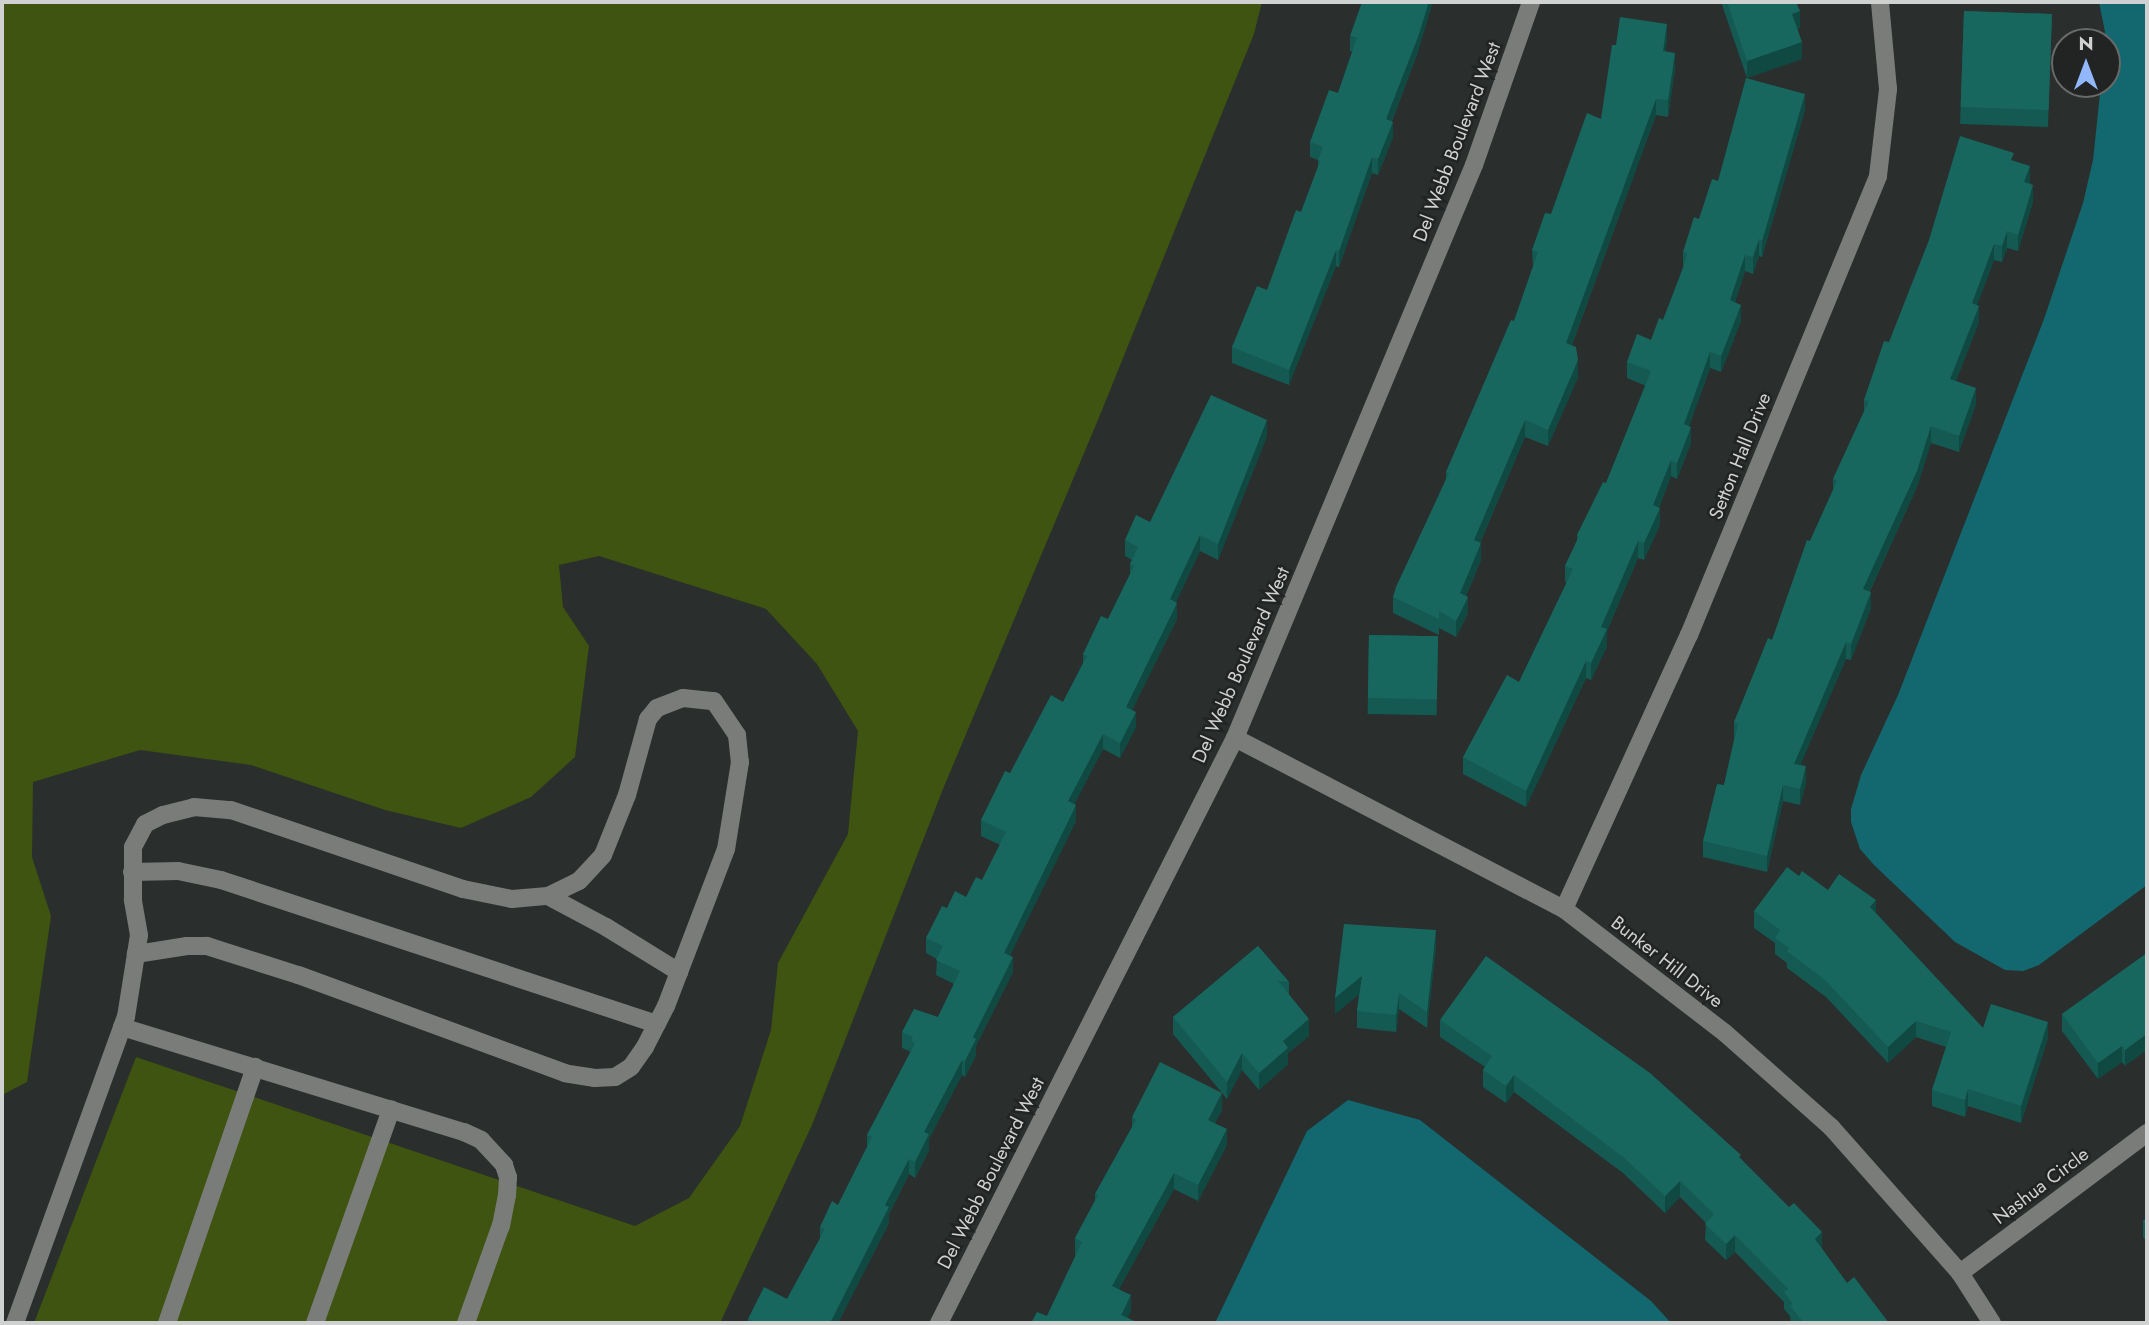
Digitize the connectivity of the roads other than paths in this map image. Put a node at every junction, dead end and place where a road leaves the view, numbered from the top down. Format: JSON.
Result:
{"nodes":[{"id":1,"x":1531,"y":2,"type":"edge"},
{"id":2,"x":1880,"y":2,"type":"edge"},
{"id":3,"x":1235,"y":737,"type":"junction"},
{"id":4,"x":132,"y":872,"type":"junction"},
{"id":5,"x":548,"y":896,"type":"junction"},
{"id":6,"x":1564,"y":909,"type":"junction"},
{"id":7,"x":135,"y":954,"type":"junction"},
{"id":8,"x":679,"y":972,"type":"junction"},
{"id":9,"x":657,"y":1024,"type":"junction"},
{"id":10,"x":122,"y":1027,"type":"junction"},
{"id":11,"x":255,"y":1067,"type":"junction"},
{"id":12,"x":390,"y":1109,"type":"junction"},
{"id":13,"x":2147,"y":1133,"type":"edge"},
{"id":14,"x":1960,"y":1273,"type":"junction"},
{"id":15,"x":15,"y":1323,"type":"edge"},
{"id":16,"x":167,"y":1323,"type":"edge"},
{"id":17,"x":315,"y":1323,"type":"edge"},
{"id":18,"x":466,"y":1323,"type":"edge"},
{"id":19,"x":939,"y":1323,"type":"edge"},
{"id":20,"x":1992,"y":1323,"type":"edge"}],
"edges":[{"from":1,"to":3,"type":"street","name":"Del Webb Boulevard West"},
{"from":2,"to":6,"type":"street","name":"Setton Hall Drive"},
{"from":3,"to":6,"type":"street","name":"Bunker Hill Drive"},
{"from":3,"to":19,"type":"street","name":"Del Webb Boulevard West"},
{"from":4,"to":5,"type":"street"},
{"from":4,"to":7,"type":"street"},
{"from":4,"to":9,"type":"street"},
{"from":5,"to":8,"type":"street"},
{"from":5,"to":8,"type":"street"},
{"from":6,"to":14,"type":"street","name":"Bunker Hill Drive"},
{"from":7,"to":9,"type":"street"},
{"from":7,"to":10,"type":"street"},
{"from":8,"to":9,"type":"street"},
{"from":10,"to":11,"type":"street"},
{"from":10,"to":15,"type":"street"},
{"from":11,"to":12,"type":"street"},
{"from":11,"to":16,"type":"street"},
{"from":12,"to":17,"type":"street"},
{"from":12,"to":18,"type":"street"},
{"from":13,"to":14,"type":"street","name":"Nashua Circle"},
{"from":14,"to":20,"type":"street","name":"Bunker Hill Drive"}]}
